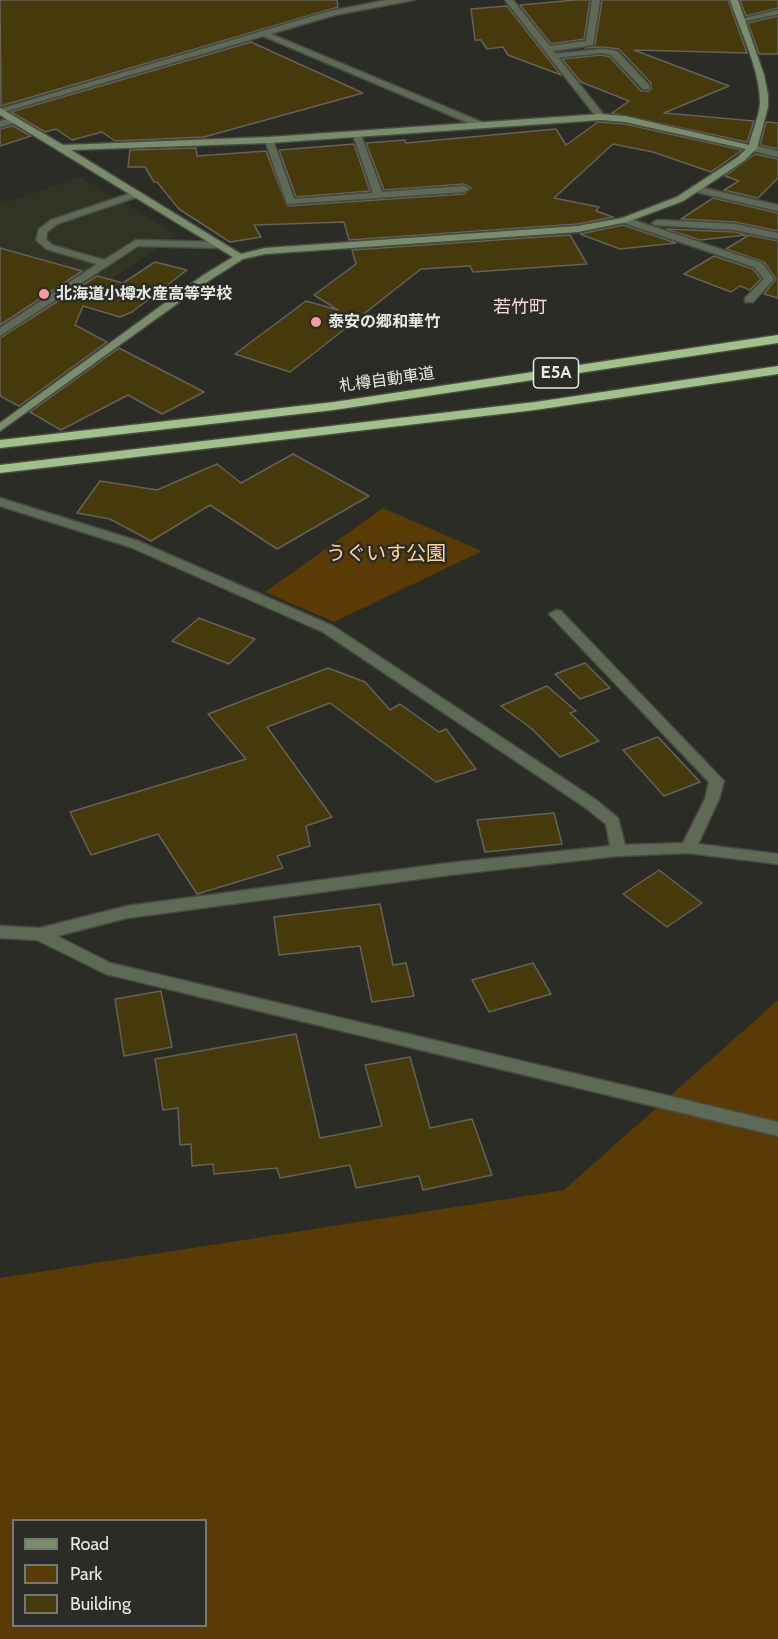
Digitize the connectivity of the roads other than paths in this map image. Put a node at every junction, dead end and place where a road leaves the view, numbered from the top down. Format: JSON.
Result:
{"nodes":[{"id":1,"x":410,"y":0,"type":"edge"},
{"id":2,"x":509,"y":0,"type":"edge"},
{"id":3,"x":596,"y":0,"type":"edge"},
{"id":4,"x":734,"y":0,"type":"edge"},
{"id":5,"x":778,"y":12,"type":"edge"},
{"id":6,"x":741,"y":20,"type":"junction"},
{"id":7,"x":266,"y":34,"type":"junction"},
{"id":8,"x":550,"y":52,"type":"junction"},
{"id":9,"x":646,"y":87,"type":"dead end"},
{"id":10,"x":0,"y":111,"type":"edge"},
{"id":11,"x":601,"y":117,"type":"junction"},
{"id":12,"x":15,"y":120,"type":"junction"},
{"id":13,"x":0,"y":124,"type":"edge"},
{"id":14,"x":481,"y":125,"type":"junction"},
{"id":15,"x":357,"y":135,"type":"junction"},
{"id":16,"x":269,"y":140,"type":"junction"},
{"id":17,"x":63,"y":148,"type":"junction"},
{"id":18,"x":752,"y":148,"type":"junction"},
{"id":19,"x":778,"y":154,"type":"edge"},
{"id":20,"x":464,"y":189,"type":"dead end"},
{"id":21,"x":695,"y":189,"type":"junction"},
{"id":22,"x":137,"y":194,"type":"junction"},
{"id":23,"x":379,"y":196,"type":"junction"},
{"id":24,"x":778,"y":208,"type":"edge"},
{"id":25,"x":624,"y":220,"type":"junction"},
{"id":26,"x":778,"y":236,"type":"edge"},
{"id":27,"x":221,"y":245,"type":"junction"},
{"id":28,"x":240,"y":257,"type":"junction"},
{"id":29,"x":105,"y":263,"type":"junction"},
{"id":30,"x":749,"y":300,"type":"dead end"},
{"id":31,"x":0,"y":333,"type":"edge"},
{"id":32,"x":778,"y":339,"type":"edge"},
{"id":33,"x":778,"y":370,"type":"edge"},
{"id":34,"x":0,"y":428,"type":"edge"},
{"id":35,"x":0,"y":444,"type":"edge"},
{"id":36,"x":0,"y":470,"type":"edge"},
{"id":37,"x":0,"y":502,"type":"edge"},
{"id":38,"x":556,"y":614,"type":"dead end"},
{"id":39,"x":688,"y":848,"type":"junction"},
{"id":40,"x":618,"y":851,"type":"junction"},
{"id":41,"x":778,"y":859,"type":"edge"},
{"id":42,"x":0,"y":932,"type":"edge"},
{"id":43,"x":40,"y":934,"type":"junction"},
{"id":44,"x":778,"y":1129,"type":"edge"}],
"edges":[{"from":1,"to":7,"type":"street"},
{"from":2,"to":8,"type":"street"},
{"from":3,"to":8,"type":"street"},
{"from":4,"to":6,"type":"street"},
{"from":5,"to":6,"type":"street"},
{"from":6,"to":18,"type":"street"},
{"from":7,"to":10,"type":"street"},
{"from":7,"to":14,"type":"street"},
{"from":8,"to":9,"type":"street"},
{"from":8,"to":11,"type":"street"},
{"from":10,"to":12,"type":"street"},
{"from":11,"to":14,"type":"street"},
{"from":11,"to":18,"type":"street"},
{"from":12,"to":13,"type":"street"},
{"from":12,"to":17,"type":"street"},
{"from":14,"to":15,"type":"street"},
{"from":15,"to":16,"type":"street"},
{"from":15,"to":23,"type":"street"},
{"from":16,"to":17,"type":"street"},
{"from":16,"to":23,"type":"street"},
{"from":17,"to":22,"type":"street"},
{"from":18,"to":19,"type":"street"},
{"from":18,"to":21,"type":"street"},
{"from":20,"to":23,"type":"street"},
{"from":21,"to":24,"type":"street"},
{"from":21,"to":25,"type":"street"},
{"from":22,"to":27,"type":"street"},
{"from":22,"to":29,"type":"street"},
{"from":25,"to":26,"type":"street"},
{"from":25,"to":28,"type":"street"},
{"from":25,"to":30,"type":"street"},
{"from":27,"to":28,"type":"street"},
{"from":27,"to":29,"type":"street"},
{"from":28,"to":34,"type":"street"},
{"from":29,"to":31,"type":"street"},
{"from":32,"to":35,"type":"highway","name":"札樽自動車道","number":"E5A"},
{"from":33,"to":36,"type":"highway","number":"E5A"},
{"from":37,"to":40,"type":"street"},
{"from":38,"to":39,"type":"street"},
{"from":39,"to":40,"type":"street"},
{"from":39,"to":41,"type":"street"},
{"from":40,"to":43,"type":"street"},
{"from":42,"to":43,"type":"street"},
{"from":43,"to":44,"type":"street"}]}
